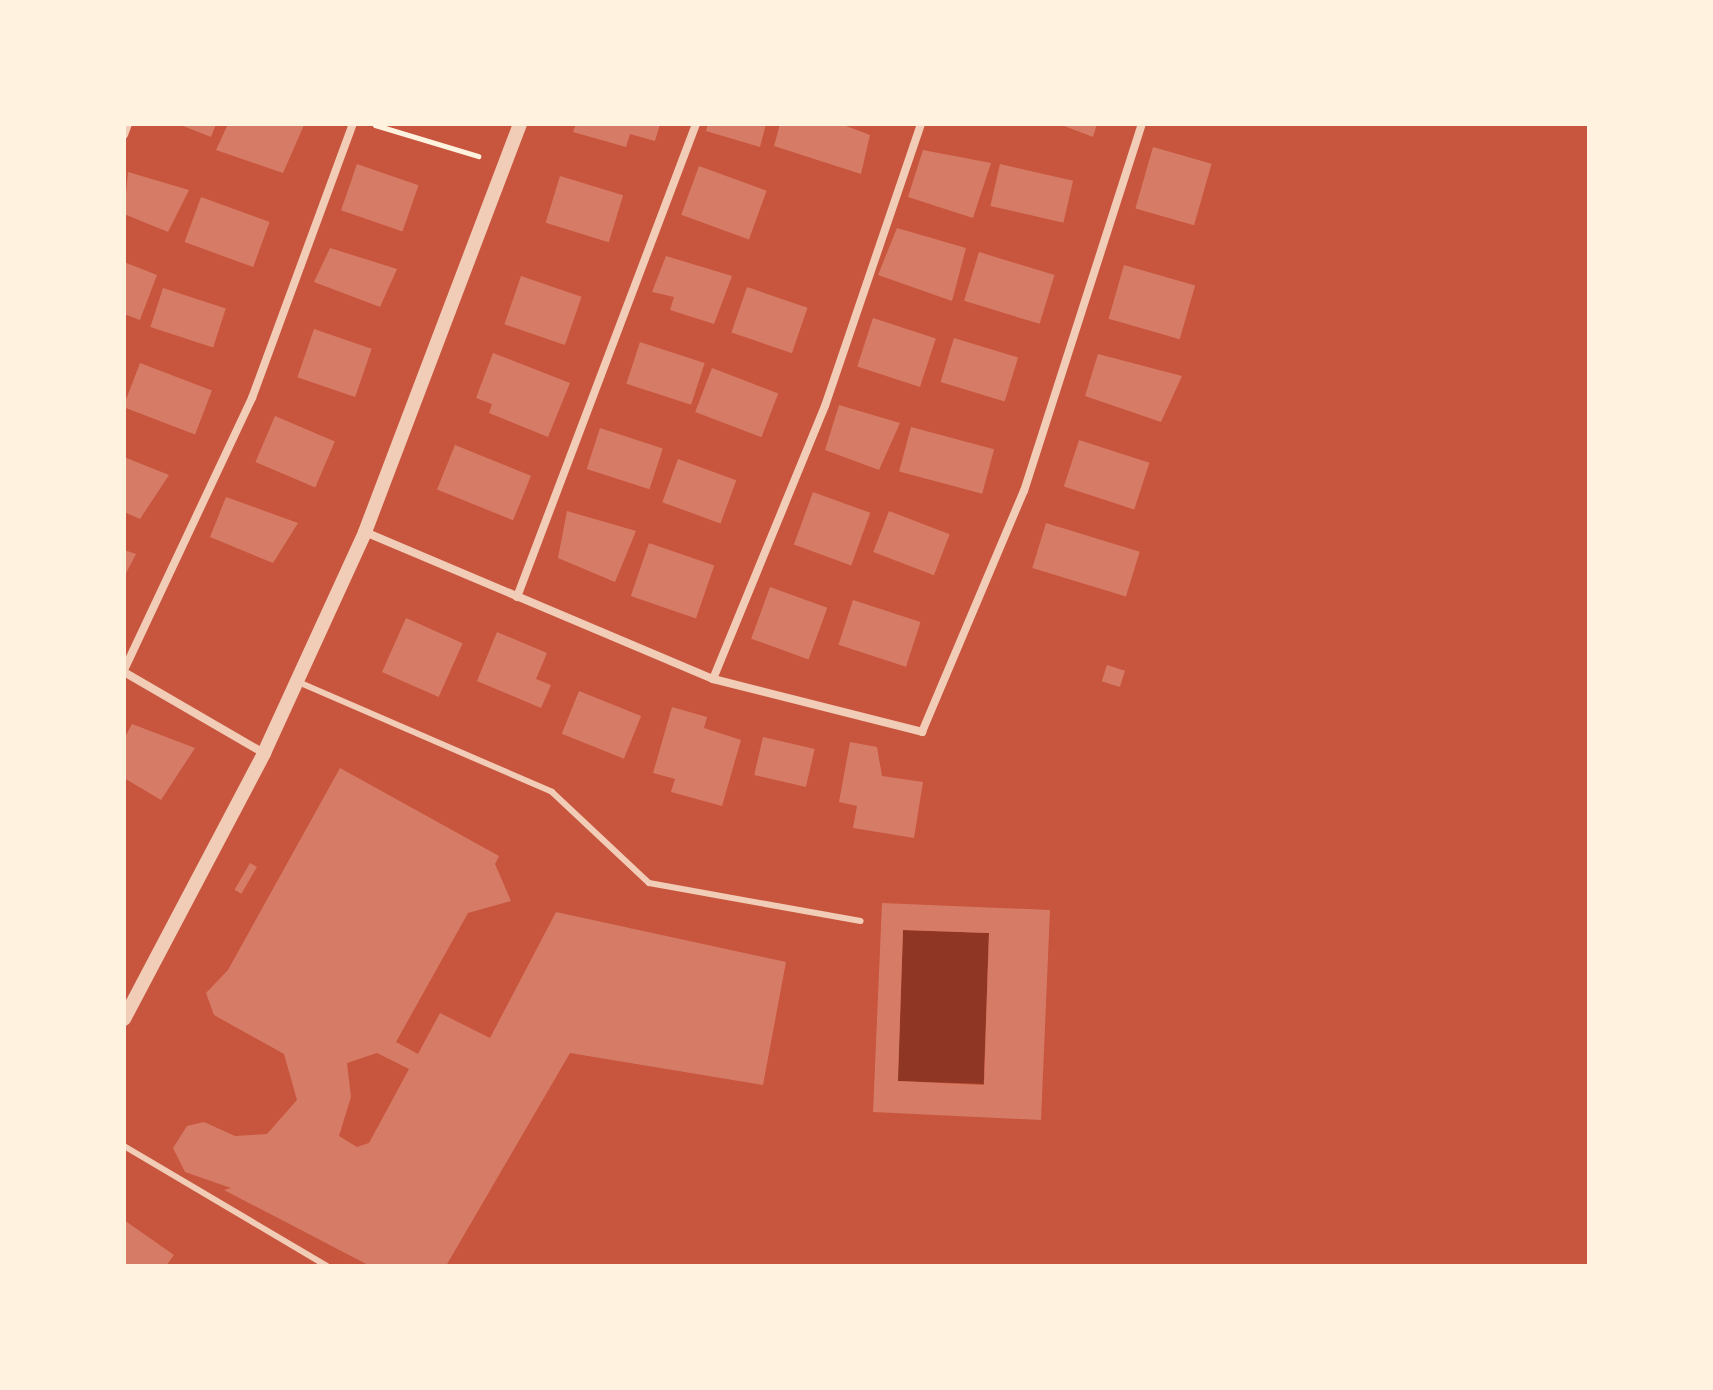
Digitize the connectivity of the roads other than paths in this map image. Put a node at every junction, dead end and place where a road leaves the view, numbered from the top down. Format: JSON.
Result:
{"nodes":[{"id":1,"x":128,"y":124,"type":"edge"},
{"id":2,"x":353,"y":124,"type":"edge"},
{"id":3,"x":520,"y":124,"type":"edge"},
{"id":4,"x":696,"y":124,"type":"edge"},
{"id":5,"x":921,"y":124,"type":"edge"},
{"id":6,"x":1142,"y":124,"type":"edge"},
{"id":7,"x":124,"y":135,"type":"edge"},
{"id":8,"x":365,"y":532,"type":"junction"},
{"id":9,"x":517,"y":597,"type":"junction"},
{"id":10,"x":124,"y":671,"type":"edge"},
{"id":11,"x":713,"y":679,"type":"junction"},
{"id":12,"x":296,"y":681,"type":"junction"},
{"id":13,"x":264,"y":753,"type":"junction"},
{"id":14,"x":861,"y":921,"type":"dead end"},
{"id":15,"x":124,"y":1019,"type":"edge"},
{"id":16,"x":124,"y":1146,"type":"edge"},
{"id":17,"x":327,"y":1266,"type":"edge"}],
"edges":[{"from":1,"to":7,"type":"street"},
{"from":2,"to":10,"type":"street"},
{"from":3,"to":8,"type":"street"},
{"from":4,"to":9,"type":"street"},
{"from":5,"to":11,"type":"street"},
{"from":6,"to":11,"type":"street"},
{"from":8,"to":9,"type":"street"},
{"from":8,"to":12,"type":"street"},
{"from":9,"to":11,"type":"street"},
{"from":10,"to":13,"type":"street"},
{"from":12,"to":13,"type":"street"},
{"from":12,"to":14,"type":"lane"},
{"from":13,"to":15,"type":"street"},
{"from":16,"to":17,"type":"lane"}]}
